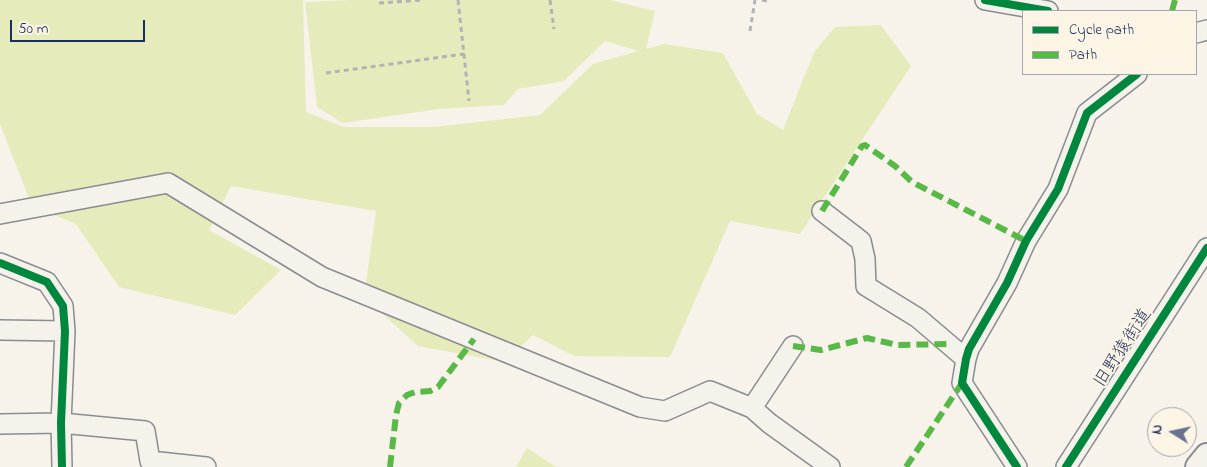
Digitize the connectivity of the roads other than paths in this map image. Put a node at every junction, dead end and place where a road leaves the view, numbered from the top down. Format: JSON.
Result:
{"nodes":[{"id":1,"x":984,"y":0,"type":"edge"},
{"id":2,"x":1042,"y":10,"type":"edge"},
{"id":3,"x":1136,"y":75,"type":"edge"},
{"id":4,"x":822,"y":211,"type":"dead end"},
{"id":5,"x":0,"y":214,"type":"edge"},
{"id":6,"x":1207,"y":248,"type":"edge"},
{"id":7,"x":0,"y":263,"type":"edge"},
{"id":8,"x":0,"y":330,"type":"edge"},
{"id":9,"x":65,"y":331,"type":"junction"},
{"id":10,"x":793,"y":346,"type":"dead end"},
{"id":11,"x":966,"y":359,"type":"junction"},
{"id":12,"x":752,"y":408,"type":"junction"},
{"id":13,"x":61,"y":423,"type":"junction"},
{"id":14,"x":0,"y":424,"type":"edge"},
{"id":15,"x":1207,"y":456,"type":"edge"},
{"id":16,"x":62,"y":467,"type":"edge"},
{"id":17,"x":206,"y":467,"type":"edge"},
{"id":18,"x":830,"y":467,"type":"edge"},
{"id":19,"x":1017,"y":467,"type":"edge"},
{"id":20,"x":1066,"y":467,"type":"edge"},
{"id":21,"x":1198,"y":467,"type":"edge"}],
"edges":[{"from":1,"to":2,"type":"street"},
{"from":3,"to":11,"type":"street"},
{"from":4,"to":11,"type":"street"},
{"from":5,"to":12,"type":"street"},
{"from":6,"to":20,"type":"street","name":"旧野猿街道"},
{"from":7,"to":9,"type":"street"},
{"from":8,"to":9,"type":"street"},
{"from":9,"to":13,"type":"street"},
{"from":10,"to":12,"type":"street"},
{"from":11,"to":19,"type":"street"},
{"from":12,"to":18,"type":"street"},
{"from":13,"to":14,"type":"street"},
{"from":13,"to":16,"type":"street"},
{"from":13,"to":17,"type":"street"},
{"from":15,"to":21,"type":"main road"}]}
